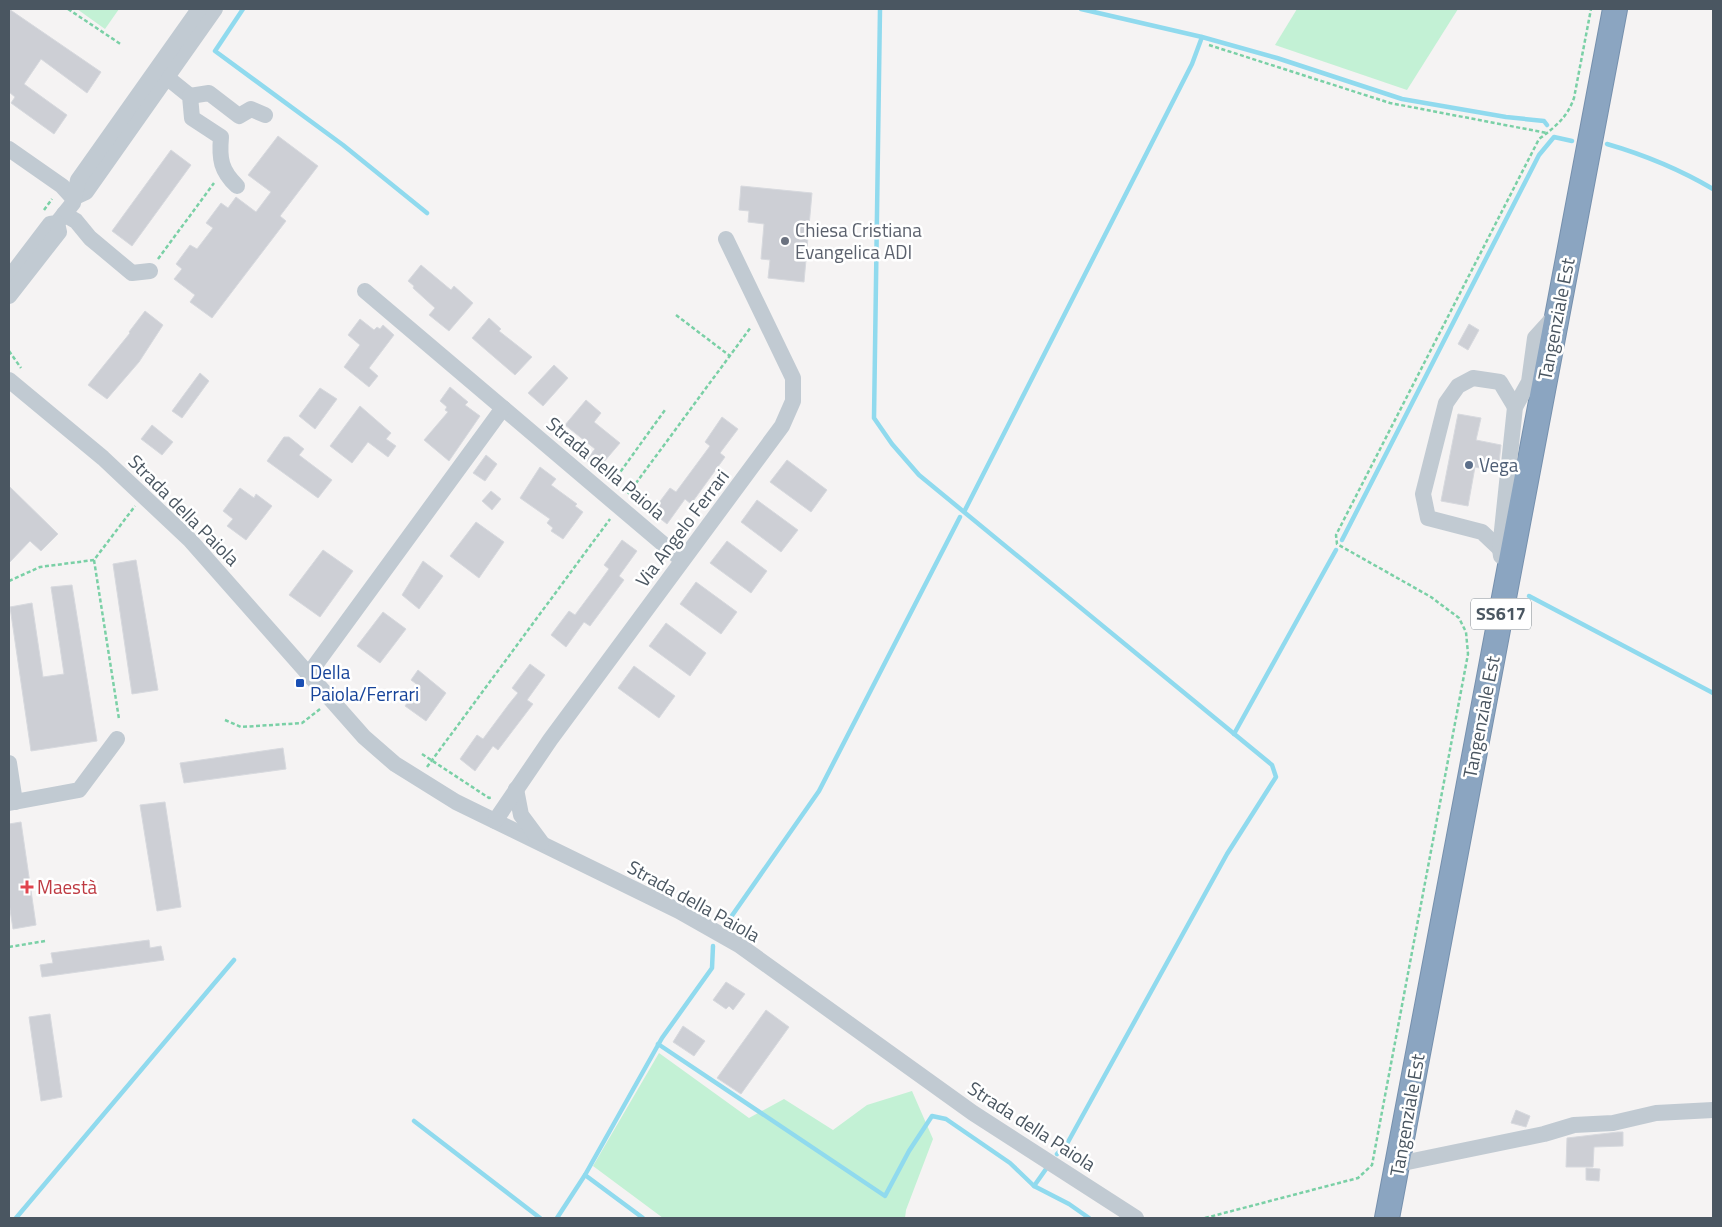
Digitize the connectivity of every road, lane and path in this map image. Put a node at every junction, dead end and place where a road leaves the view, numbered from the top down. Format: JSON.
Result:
{"nodes":[{"id":1,"x":68,"y":9,"type":"edge"},
{"id":2,"x":199,"y":9,"type":"edge"},
{"id":3,"x":215,"y":9,"type":"edge"},
{"id":4,"x":1591,"y":9,"type":"edge"},
{"id":5,"x":1615,"y":9,"type":"edge"},
{"id":6,"x":122,"y":45,"type":"dead end"},
{"id":7,"x":1209,"y":45,"type":"dead end"},
{"id":8,"x":162,"y":73,"type":"junction"},
{"id":9,"x":190,"y":96,"type":"junction"},
{"id":10,"x":265,"y":115,"type":"dead end"},
{"id":11,"x":239,"y":116,"type":"junction"},
{"id":12,"x":1547,"y":133,"type":"junction"},
{"id":13,"x":221,"y":138,"type":"junction"},
{"id":14,"x":9,"y":149,"type":"edge"},
{"id":15,"x":231,"y":180,"type":"joint"},
{"id":16,"x":73,"y":198,"type":"junction"},
{"id":17,"x":61,"y":218,"type":"junction"},
{"id":18,"x":726,"y":239,"type":"dead end"},
{"id":19,"x":150,"y":271,"type":"joint"},
{"id":20,"x":9,"y":278,"type":"edge"},
{"id":21,"x":364,"y":291,"type":"dead end"},
{"id":22,"x":9,"y":296,"type":"edge"},
{"id":23,"x":762,"y":313,"type":"junction"},
{"id":24,"x":676,"y":315,"type":"dead end"},
{"id":25,"x":1555,"y":316,"type":"junction"},
{"id":26,"x":730,"y":356,"type":"junction"},
{"id":27,"x":12,"y":380,"type":"edge"},
{"id":28,"x":1516,"y":407,"type":"junction"},
{"id":29,"x":503,"y":408,"type":"junction"},
{"id":30,"x":665,"y":410,"type":"dead end"},
{"id":31,"x":604,"y":493,"type":"junction"},
{"id":32,"x":144,"y":494,"type":"junction"},
{"id":33,"x":620,"y":506,"type":"junction"},
{"id":34,"x":1500,"y":549,"type":"junction"},
{"id":35,"x":94,"y":560,"type":"junction"},
{"id":36,"x":682,"y":560,"type":"junction"},
{"id":37,"x":9,"y":581,"type":"edge"},
{"id":38,"x":1507,"y":583,"type":"junction"},
{"id":39,"x":308,"y":675,"type":"junction"},
{"id":40,"x":331,"y":700,"type":"junction"},
{"id":41,"x":119,"y":719,"type":"dead end"},
{"id":42,"x":225,"y":720,"type":"dead end"},
{"id":43,"x":117,"y":739,"type":"dead end"},
{"id":44,"x":422,"y":754,"type":"dead end"},
{"id":45,"x":432,"y":761,"type":"junction"},
{"id":46,"x":9,"y":762,"type":"edge"},
{"id":47,"x":427,"y":767,"type":"dead end"},
{"id":48,"x":516,"y":789,"type":"junction"},
{"id":49,"x":496,"y":791,"type":"dead end"},
{"id":50,"x":12,"y":803,"type":"edge"},
{"id":51,"x":495,"y":820,"type":"junction"},
{"id":52,"x":544,"y":846,"type":"junction"},
{"id":53,"x":45,"y":941,"type":"dead end"},
{"id":54,"x":9,"y":947,"type":"edge"},
{"id":55,"x":1713,"y":1110,"type":"edge"},
{"id":56,"x":1398,"y":1164,"type":"junction"},
{"id":57,"x":1136,"y":1218,"type":"edge"},
{"id":58,"x":1205,"y":1218,"type":"edge"},
{"id":59,"x":1387,"y":1218,"type":"edge"}],
"edges":[{"from":1,"to":6,"type":"path"},
{"from":2,"to":8,"type":"street"},
{"from":3,"to":8,"type":"street"},
{"from":4,"to":12,"type":"path"},
{"from":5,"to":25,"type":"highway","name":"Tangenziale Est","number":"SS617"},
{"from":7,"to":12,"type":"path"},
{"from":8,"to":9,"type":"street"},
{"from":8,"to":16,"type":"street"},
{"from":9,"to":11,"type":"street"},
{"from":9,"to":13,"type":"street"},
{"from":10,"to":11,"type":"street"},
{"from":11,"to":13,"type":"street"},
{"from":12,"to":58,"type":"path"},
{"from":13,"to":15,"type":"street"},
{"from":14,"to":16,"type":"street"},
{"from":15,"to":19,"type":"path"},
{"from":16,"to":17,"type":"street"},
{"from":17,"to":19,"type":"street"},
{"from":17,"to":20,"type":"street"},
{"from":17,"to":22,"type":"street"},
{"from":18,"to":23,"type":"street","name":"Via Angelo Ferrari"},
{"from":21,"to":29,"type":"street","name":"Strada della Paiola"},
{"from":23,"to":26,"type":"path"},
{"from":23,"to":36,"type":"street","name":"Via Angelo Ferrari"},
{"from":24,"to":26,"type":"path"},
{"from":25,"to":28,"type":"street"},
{"from":25,"to":38,"type":"highway","name":"Tangenziale Est","number":"SS617"},
{"from":26,"to":33,"type":"path"},
{"from":27,"to":32,"type":"street","name":"Strada della Paiola"},
{"from":28,"to":34,"type":"street"},
{"from":28,"to":34,"type":"street"},
{"from":29,"to":31,"type":"street","name":"Strada della Paiola"},
{"from":29,"to":39,"type":"street"},
{"from":30,"to":31,"type":"path"},
{"from":31,"to":33,"type":"street","name":"Strada della Paiola"},
{"from":32,"to":35,"type":"path"},
{"from":32,"to":39,"type":"street","name":"Strada della Paiola"},
{"from":33,"to":36,"type":"street","name":"Strada della Paiola"},
{"from":33,"to":45,"type":"path"},
{"from":34,"to":38,"type":"street"},
{"from":35,"to":37,"type":"path"},
{"from":35,"to":41,"type":"path"},
{"from":36,"to":48,"type":"street","name":"Via Angelo Ferrari"},
{"from":38,"to":56,"type":"highway","name":"Tangenziale Est","number":"SS617"},
{"from":39,"to":40,"type":"street","name":"Strada della Paiola"},
{"from":40,"to":42,"type":"path"},
{"from":40,"to":51,"type":"street","name":"Strada della Paiola"},
{"from":43,"to":50,"type":"street"},
{"from":44,"to":45,"type":"path"},
{"from":45,"to":47,"type":"path"},
{"from":45,"to":49,"type":"path"},
{"from":46,"to":50,"type":"street"},
{"from":48,"to":51,"type":"street","name":"Via Angelo Ferrari"},
{"from":48,"to":52,"type":"street"},
{"from":51,"to":52,"type":"street","name":"Strada della Paiola"},
{"from":52,"to":57,"type":"street","name":"Strada della Paiola"},
{"from":53,"to":54,"type":"path"},
{"from":55,"to":56,"type":"street"},
{"from":56,"to":59,"type":"highway","name":"Tangenziale Est","number":"SS617"}]}
